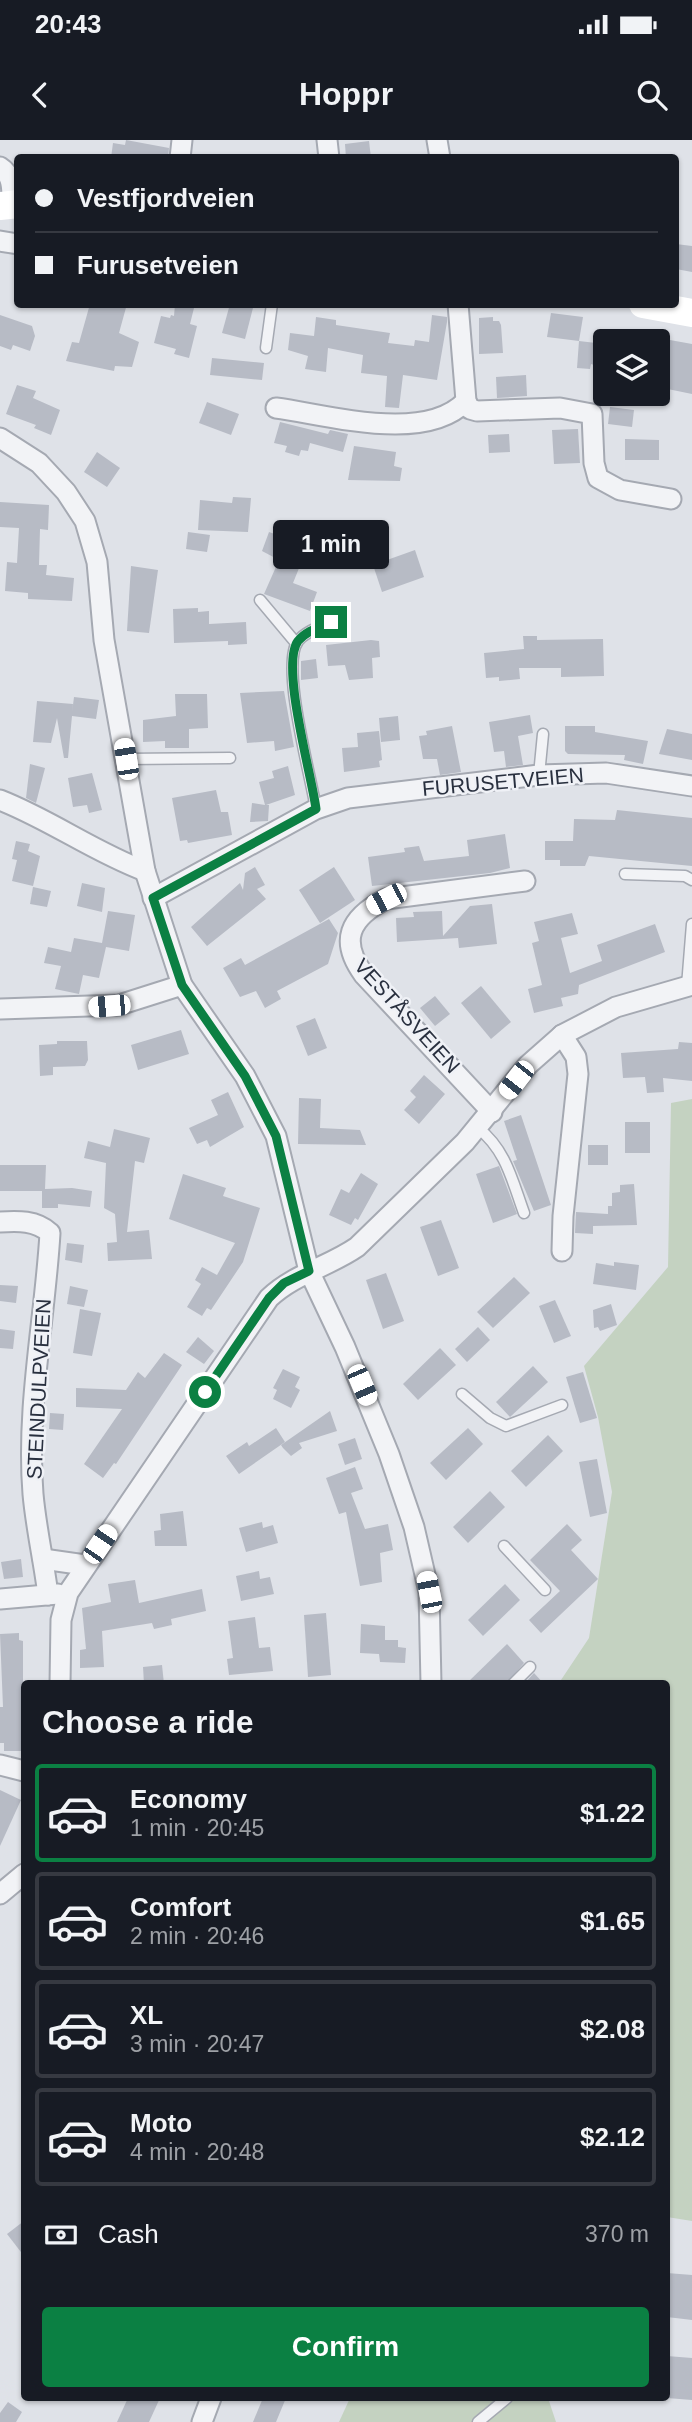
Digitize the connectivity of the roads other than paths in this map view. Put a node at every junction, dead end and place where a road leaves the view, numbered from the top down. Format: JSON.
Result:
{"nodes":[{"id":1,"x":0,"y":167,"type":"edge"},
{"id":2,"x":10,"y":205,"type":"edge"},
{"id":3,"x":271,"y":308,"type":"edge"},
{"id":4,"x":458,"y":308,"type":"edge"},
{"id":5,"x":665,"y":308,"type":"edge"},
{"id":6,"x":692,"y":313,"type":"edge"},
{"id":7,"x":266,"y":348,"type":"dead end"},
{"id":8,"x":466,"y":401,"type":"junction"},
{"id":9,"x":276,"y":408,"type":"dead end"},
{"id":10,"x":0,"y":438,"type":"edge"},
{"id":11,"x":671,"y":499,"type":"dead end"},
{"id":12,"x":260,"y":600,"type":"dead end"},
{"id":13,"x":331,"y":622,"type":"dead end"},
{"id":14,"x":296,"y":643,"type":"junction"},
{"id":15,"x":542,"y":734,"type":"dead end"},
{"id":16,"x":230,"y":758,"type":"dead end"},
{"id":17,"x":126,"y":759,"type":"junction"},
{"id":18,"x":540,"y":775,"type":"junction"},
{"id":19,"x":692,"y":786,"type":"edge"},
{"id":20,"x":0,"y":800,"type":"edge"},
{"id":21,"x":316,"y":809,"type":"junction"},
{"id":22,"x":145,"y":871,"type":"junction"},
{"id":23,"x":625,"y":874,"type":"dead end"},
{"id":24,"x":692,"y":880,"type":"edge"},
{"id":25,"x":525,"y":881,"type":"dead end"},
{"id":26,"x":153,"y":898,"type":"junction"},
{"id":27,"x":692,"y":923,"type":"edge"},
{"id":28,"x":182,"y":985,"type":"junction"},
{"id":29,"x":689,"y":986,"type":"edge"},
{"id":30,"x":0,"y":1010,"type":"edge"},
{"id":31,"x":562,"y":1035,"type":"junction"},
{"id":32,"x":492,"y":1112,"type":"junction"},
{"id":33,"x":478,"y":1128,"type":"junction"},
{"id":34,"x":524,"y":1213,"type":"dead end"},
{"id":35,"x":0,"y":1222,"type":"edge"},
{"id":36,"x":562,"y":1251,"type":"dead end"},
{"id":37,"x":309,"y":1271,"type":"junction"},
{"id":38,"x":462,"y":1394,"type":"dead end"},
{"id":39,"x":562,"y":1405,"type":"dead end"},
{"id":40,"x":504,"y":1546,"type":"dead end"},
{"id":41,"x":43,"y":1559,"type":"junction"},
{"id":42,"x":85,"y":1565,"type":"junction"},
{"id":43,"x":545,"y":1590,"type":"dead end"},
{"id":44,"x":68,"y":1594,"type":"junction"},
{"id":45,"x":48,"y":1595,"type":"junction"},
{"id":46,"x":0,"y":1599,"type":"edge"},
{"id":47,"x":530,"y":1667,"type":"dead end"},
{"id":48,"x":60,"y":1680,"type":"edge"},
{"id":49,"x":431,"y":1680,"type":"edge"},
{"id":50,"x":517,"y":1680,"type":"edge"},
{"id":51,"x":0,"y":1765,"type":"edge"},
{"id":52,"x":21,"y":1770,"type":"edge"},
{"id":53,"x":21,"y":1876,"type":"edge"},
{"id":54,"x":0,"y":1894,"type":"edge"},
{"id":55,"x":210,"y":2401,"type":"edge"},
{"id":56,"x":503,"y":2401,"type":"edge"},
{"id":57,"x":202,"y":2422,"type":"edge"},
{"id":58,"x":478,"y":2422,"type":"edge"}],
"edges":[{"from":1,"to":2,"type":"street"},
{"from":3,"to":7,"type":"lane"},
{"from":4,"to":8,"type":"street"},
{"from":5,"to":6,"type":"main road"},
{"from":8,"to":9,"type":"street"},
{"from":8,"to":11,"type":"street"},
{"from":10,"to":17,"type":"street"},
{"from":12,"to":14,"type":"lane"},
{"from":13,"to":14,"type":"lane"},
{"from":14,"to":21,"type":"lane"},
{"from":15,"to":18,"type":"lane"},
{"from":16,"to":17,"type":"lane"},
{"from":17,"to":22,"type":"street"},
{"from":18,"to":19,"type":"street","name":"FURUSETVEIEN"},
{"from":18,"to":21,"type":"street","name":"FURUSETVEIEN"},
{"from":20,"to":22,"type":"street"},
{"from":21,"to":26,"type":"street","name":"FURUSETVEIEN"},
{"from":22,"to":26,"type":"street"},
{"from":23,"to":24,"type":"lane"},
{"from":25,"to":32,"type":"street","name":"VESTÅSVEIEN"},
{"from":26,"to":28,"type":"street"},
{"from":27,"to":29,"type":"lane"},
{"from":28,"to":30,"type":"street"},
{"from":28,"to":37,"type":"street"},
{"from":29,"to":31,"type":"street"},
{"from":31,"to":32,"type":"street"},
{"from":31,"to":36,"type":"street"},
{"from":32,"to":33,"type":"street"},
{"from":33,"to":34,"type":"lane"},
{"from":33,"to":37,"type":"street"},
{"from":35,"to":41,"type":"street","name":"STEINDULPVEIEN"},
{"from":37,"to":42,"type":"street"},
{"from":37,"to":49,"type":"street"},
{"from":38,"to":39,"type":"lane"},
{"from":40,"to":43,"type":"lane"},
{"from":41,"to":42,"type":"street"},
{"from":41,"to":45,"type":"street","name":"STEINDULPVEIEN"},
{"from":42,"to":44,"type":"street"},
{"from":44,"to":45,"type":"street"},
{"from":44,"to":48,"type":"street"},
{"from":45,"to":46,"type":"street"},
{"from":47,"to":50,"type":"lane"},
{"from":51,"to":52,"type":"street"},
{"from":53,"to":54,"type":"street"},
{"from":55,"to":57,"type":"street"},
{"from":56,"to":58,"type":"lane"}]}
